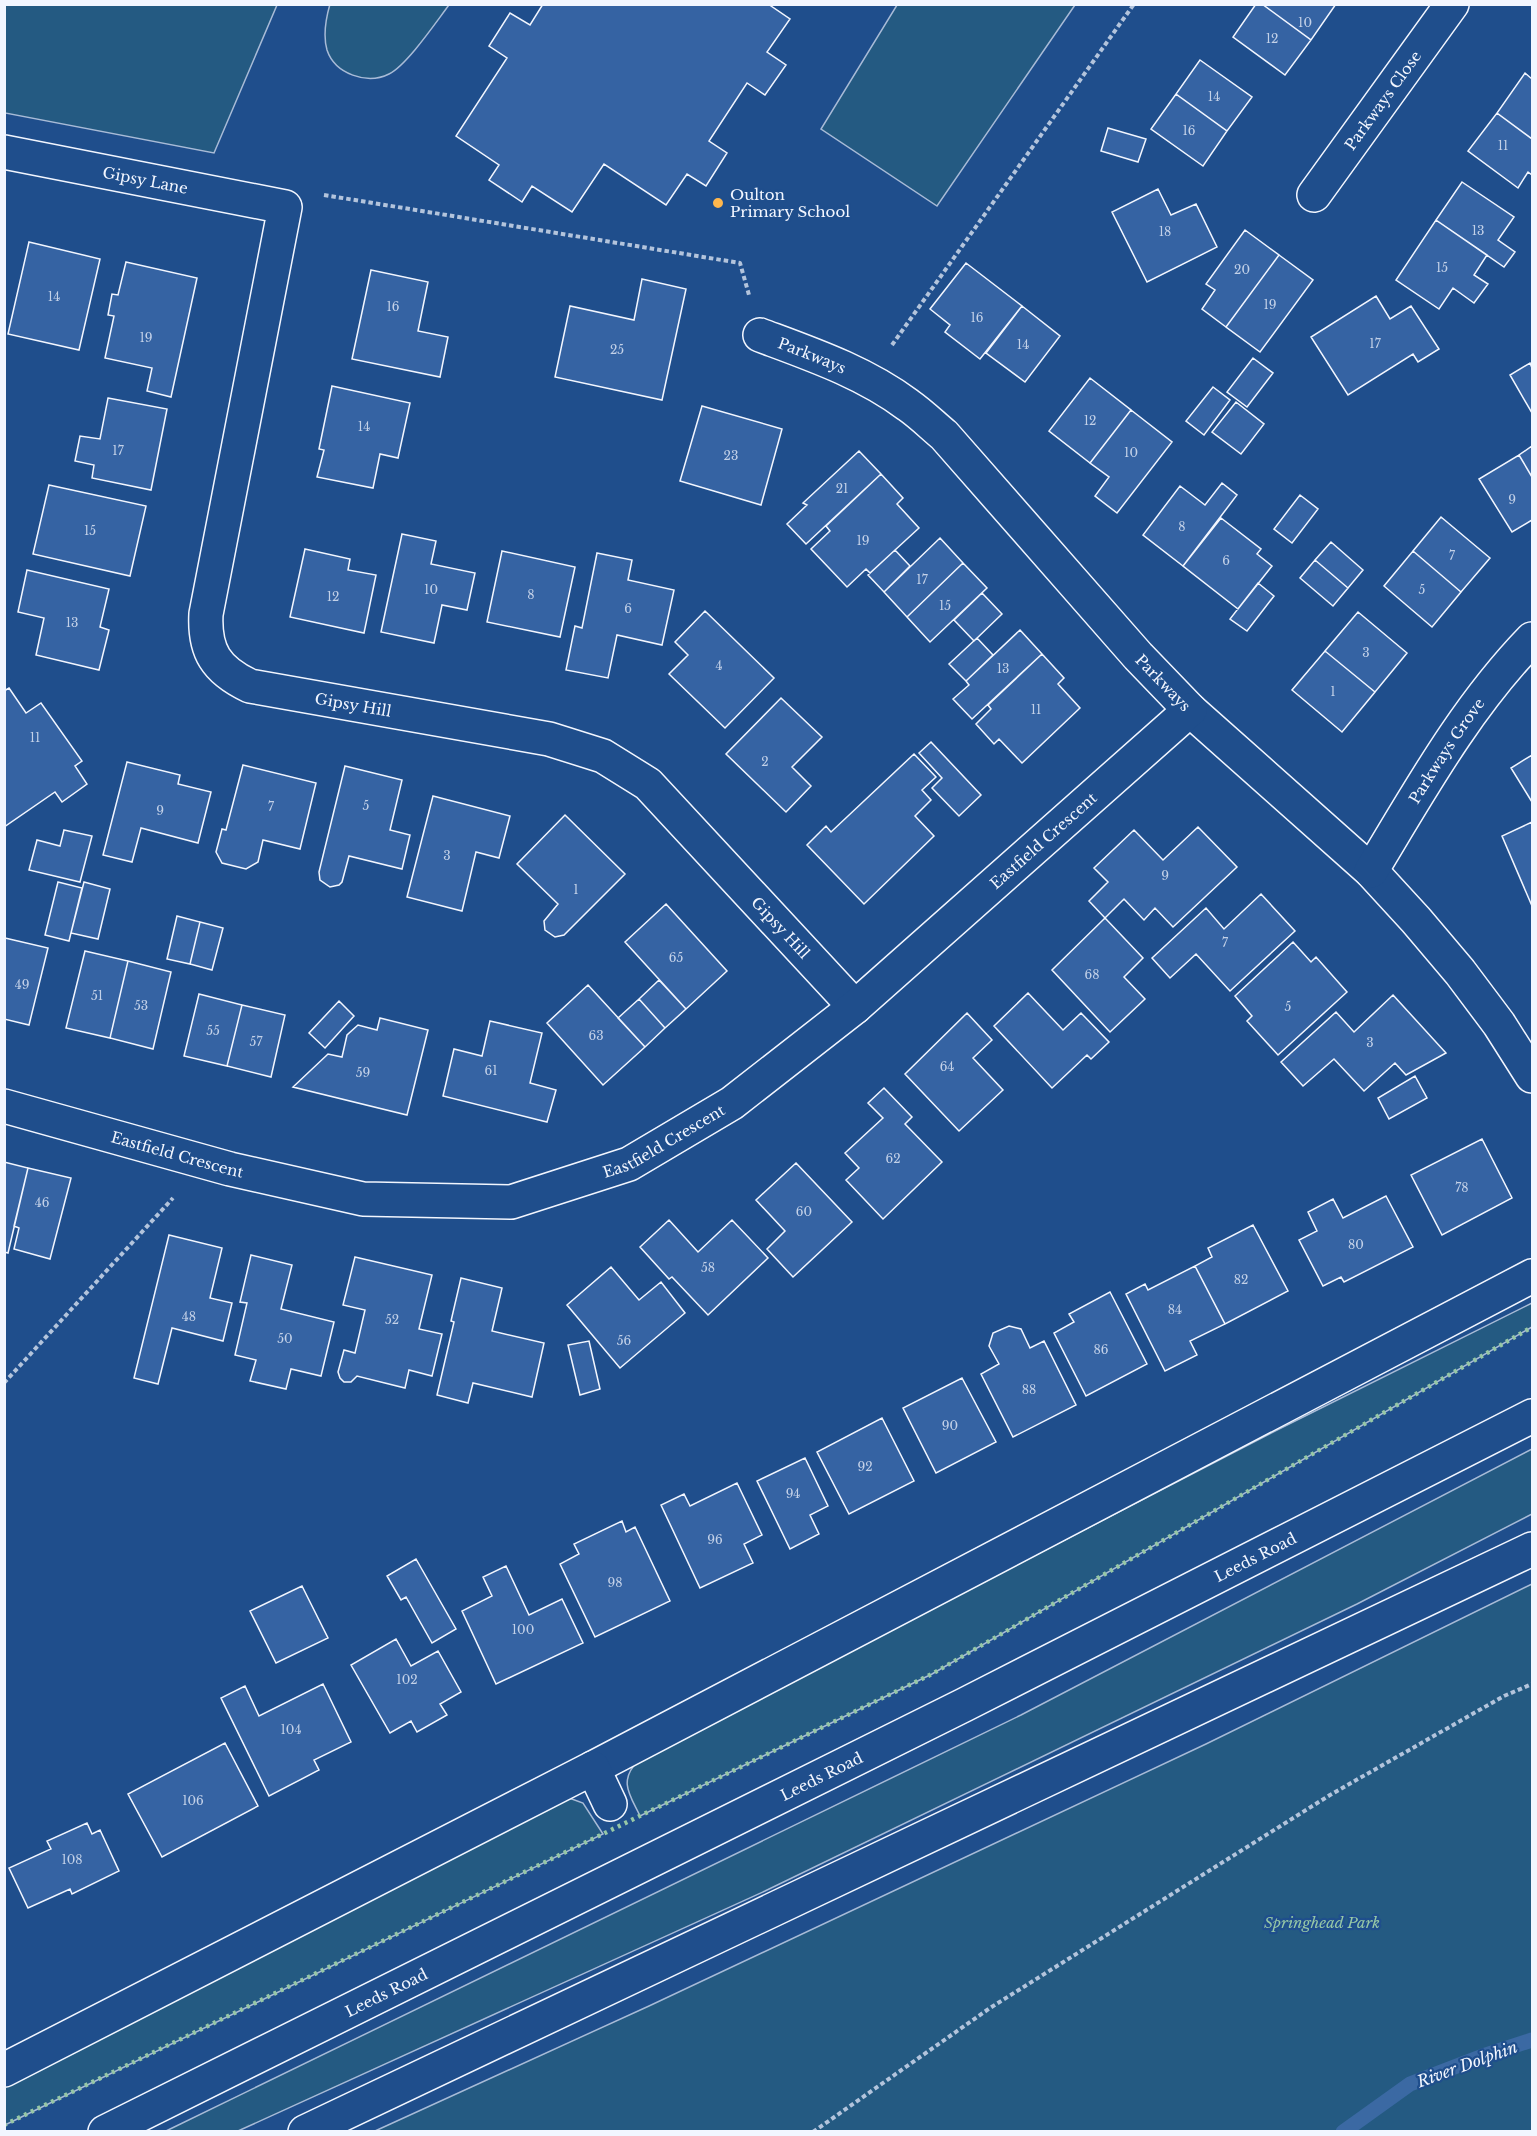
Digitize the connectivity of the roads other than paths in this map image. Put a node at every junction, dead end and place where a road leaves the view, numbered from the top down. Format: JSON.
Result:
{"nodes":[{"id":1,"x":1452,"y":4,"type":"edge"},
{"id":2,"x":4,"y":152,"type":"edge"},
{"id":3,"x":1314,"y":195,"type":"dead end"},
{"id":4,"x":285,"y":207,"type":"joint"},
{"id":5,"x":760,"y":336,"type":"road end"},
{"id":6,"x":1533,"y":639,"type":"edge"},
{"id":7,"x":1190,"y":710,"type":"junction"},
{"id":8,"x":1371,"y":871,"type":"junction"},
{"id":9,"x":855,"y":1007,"type":"junction"},
{"id":10,"x":1533,"y":1076,"type":"edge"},
{"id":11,"x":4,"y":1106,"type":"edge"},
{"id":12,"x":1533,"y":1276,"type":"edge"},
{"id":13,"x":1533,"y":1416,"type":"edge"},
{"id":14,"x":1533,"y":1549,"type":"edge"},
{"id":15,"x":593,"y":1768,"type":"junction"},
{"id":16,"x":610,"y":1804,"type":"dead end"},
{"id":17,"x":4,"y":2070,"type":"edge"},
{"id":18,"x":105,"y":2132,"type":"edge"},
{"id":19,"x":305,"y":2132,"type":"edge"}],
"edges":[{"from":1,"to":3,"type":"street","name":"Parkways Close"},
{"from":2,"to":4,"type":"street","name":"Gipsy Lane"},
{"from":4,"to":9,"type":"street","name":"Gipsy Hill"},
{"from":5,"to":7,"type":"street","name":"Parkways"},
{"from":6,"to":8,"type":"street","name":"Parkways Grove"},
{"from":7,"to":8,"type":"street","name":"Parkways"},
{"from":7,"to":9,"type":"street","name":"Eastfield Crescent"},
{"from":8,"to":10,"type":"street","name":"Parkways"},
{"from":9,"to":11,"type":"street","name":"Eastfield Crescent"},
{"from":12,"to":15,"type":"street"},
{"from":13,"to":18,"type":"street","name":"Leeds Road"},
{"from":14,"to":19,"type":"street"},
{"from":15,"to":16,"type":"street"},
{"from":15,"to":17,"type":"street"}]}
